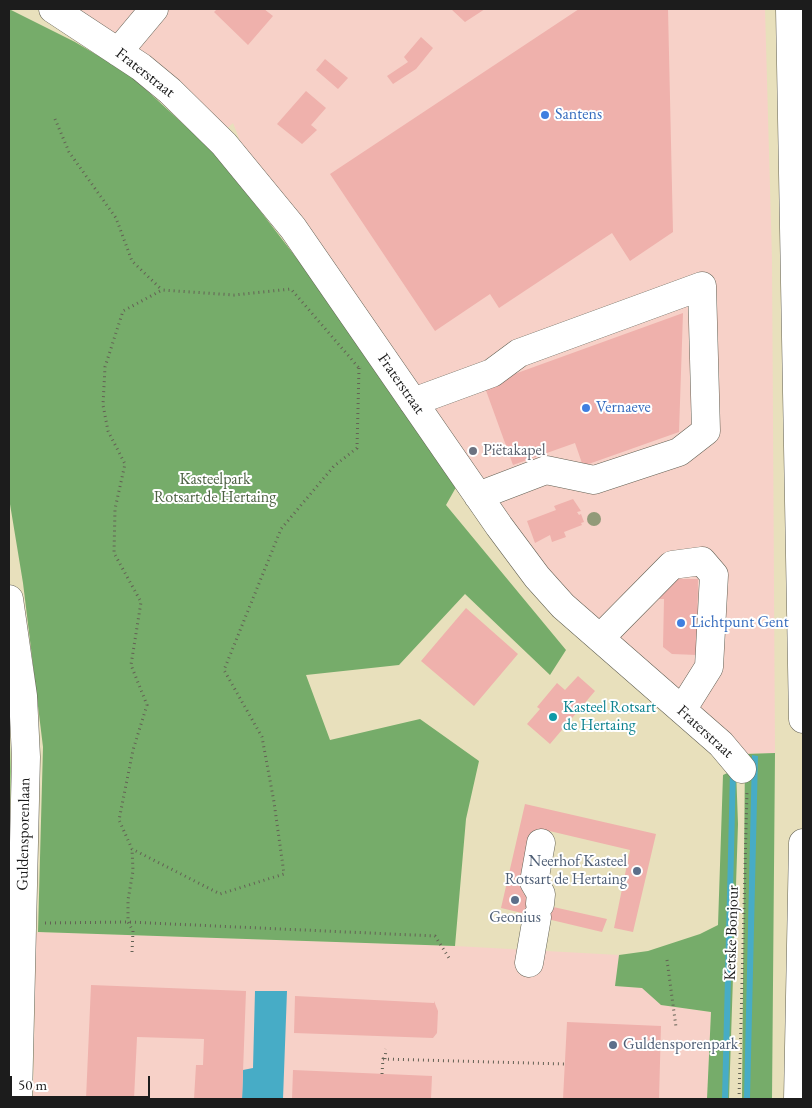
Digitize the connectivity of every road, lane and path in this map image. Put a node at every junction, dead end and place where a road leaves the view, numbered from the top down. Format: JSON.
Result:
{"nodes":[{"id":1,"x":53,"y":9,"type":"edge"},
{"id":2,"x":154,"y":9,"type":"edge"},
{"id":3,"x":790,"y":9,"type":"edge"},
{"id":4,"x":118,"y":52,"type":"junction"},
{"id":5,"x":55,"y":119,"type":"dead end"},
{"id":6,"x":162,"y":290,"type":"junction"},
{"id":7,"x":387,"y":365,"type":"junction"},
{"id":8,"x":359,"y":368,"type":"junction"},
{"id":9,"x":413,"y":402,"type":"junction"},
{"id":10,"x":478,"y":496,"type":"junction"},
{"id":11,"x":9,"y":599,"type":"edge"},
{"id":12,"x":600,"y":638,"type":"junction"},
{"id":13,"x":682,"y":710,"type":"junction"},
{"id":14,"x":803,"y":719,"type":"edge"},
{"id":15,"x":742,"y":768,"type":"joint"},
{"id":16,"x":540,"y":843,"type":"dead end"},
{"id":17,"x":803,"y":843,"type":"edge"},
{"id":18,"x":132,"y":849,"type":"junction"},
{"id":19,"x":22,"y":922,"type":"junction"},
{"id":20,"x":128,"y":922,"type":"junction"},
{"id":21,"x":132,"y":952,"type":"dead end"},
{"id":22,"x":667,"y":960,"type":"dead end"},
{"id":23,"x":451,"y":961,"type":"dead end"},
{"id":24,"x":529,"y":963,"type":"dead end"},
{"id":25,"x":676,"y":1027,"type":"dead end"},
{"id":26,"x":386,"y":1049,"type":"dead end"},
{"id":27,"x":385,"y":1059,"type":"junction"},
{"id":28,"x":565,"y":1064,"type":"dead end"},
{"id":29,"x":382,"y":1074,"type":"dead end"},
{"id":30,"x":18,"y":1099,"type":"edge"},
{"id":31,"x":739,"y":1099,"type":"edge"},
{"id":32,"x":798,"y":1099,"type":"edge"}],
"edges":[{"from":1,"to":4,"type":"main road","name":"Fraterstraat"},
{"from":2,"to":4,"type":"main road"},
{"from":3,"to":14,"type":"main road"},
{"from":4,"to":7,"type":"main road","name":"Fraterstraat"},
{"from":5,"to":6,"type":"path"},
{"from":6,"to":8,"type":"path"},
{"from":6,"to":18,"type":"path"},
{"from":7,"to":8,"type":"path"},
{"from":7,"to":9,"type":"main road","name":"Fraterstraat"},
{"from":8,"to":18,"type":"path"},
{"from":9,"to":10,"type":"main road","name":"Fraterstraat"},
{"from":9,"to":10,"type":"main road"},
{"from":10,"to":12,"type":"main road","name":"Fraterstraat"},
{"from":11,"to":19,"type":"main road","name":"Guldensporenlaan"},
{"from":12,"to":13,"type":"main road","name":"Fraterstraat"},
{"from":12,"to":13,"type":"main road"},
{"from":13,"to":15,"type":"main road","name":"Fraterstraat"},
{"from":15,"to":31,"type":"path","name":"Ketske Bonjour"},
{"from":16,"to":24,"type":"main road"},
{"from":17,"to":32,"type":"main road"},
{"from":18,"to":20,"type":"path"},
{"from":19,"to":20,"type":"path"},
{"from":19,"to":30,"type":"main road","name":"Guldensporenlaan"},
{"from":20,"to":21,"type":"path"},
{"from":20,"to":23,"type":"path"},
{"from":22,"to":25,"type":"path"},
{"from":26,"to":27,"type":"path"},
{"from":27,"to":28,"type":"path"},
{"from":27,"to":29,"type":"path"}]}
